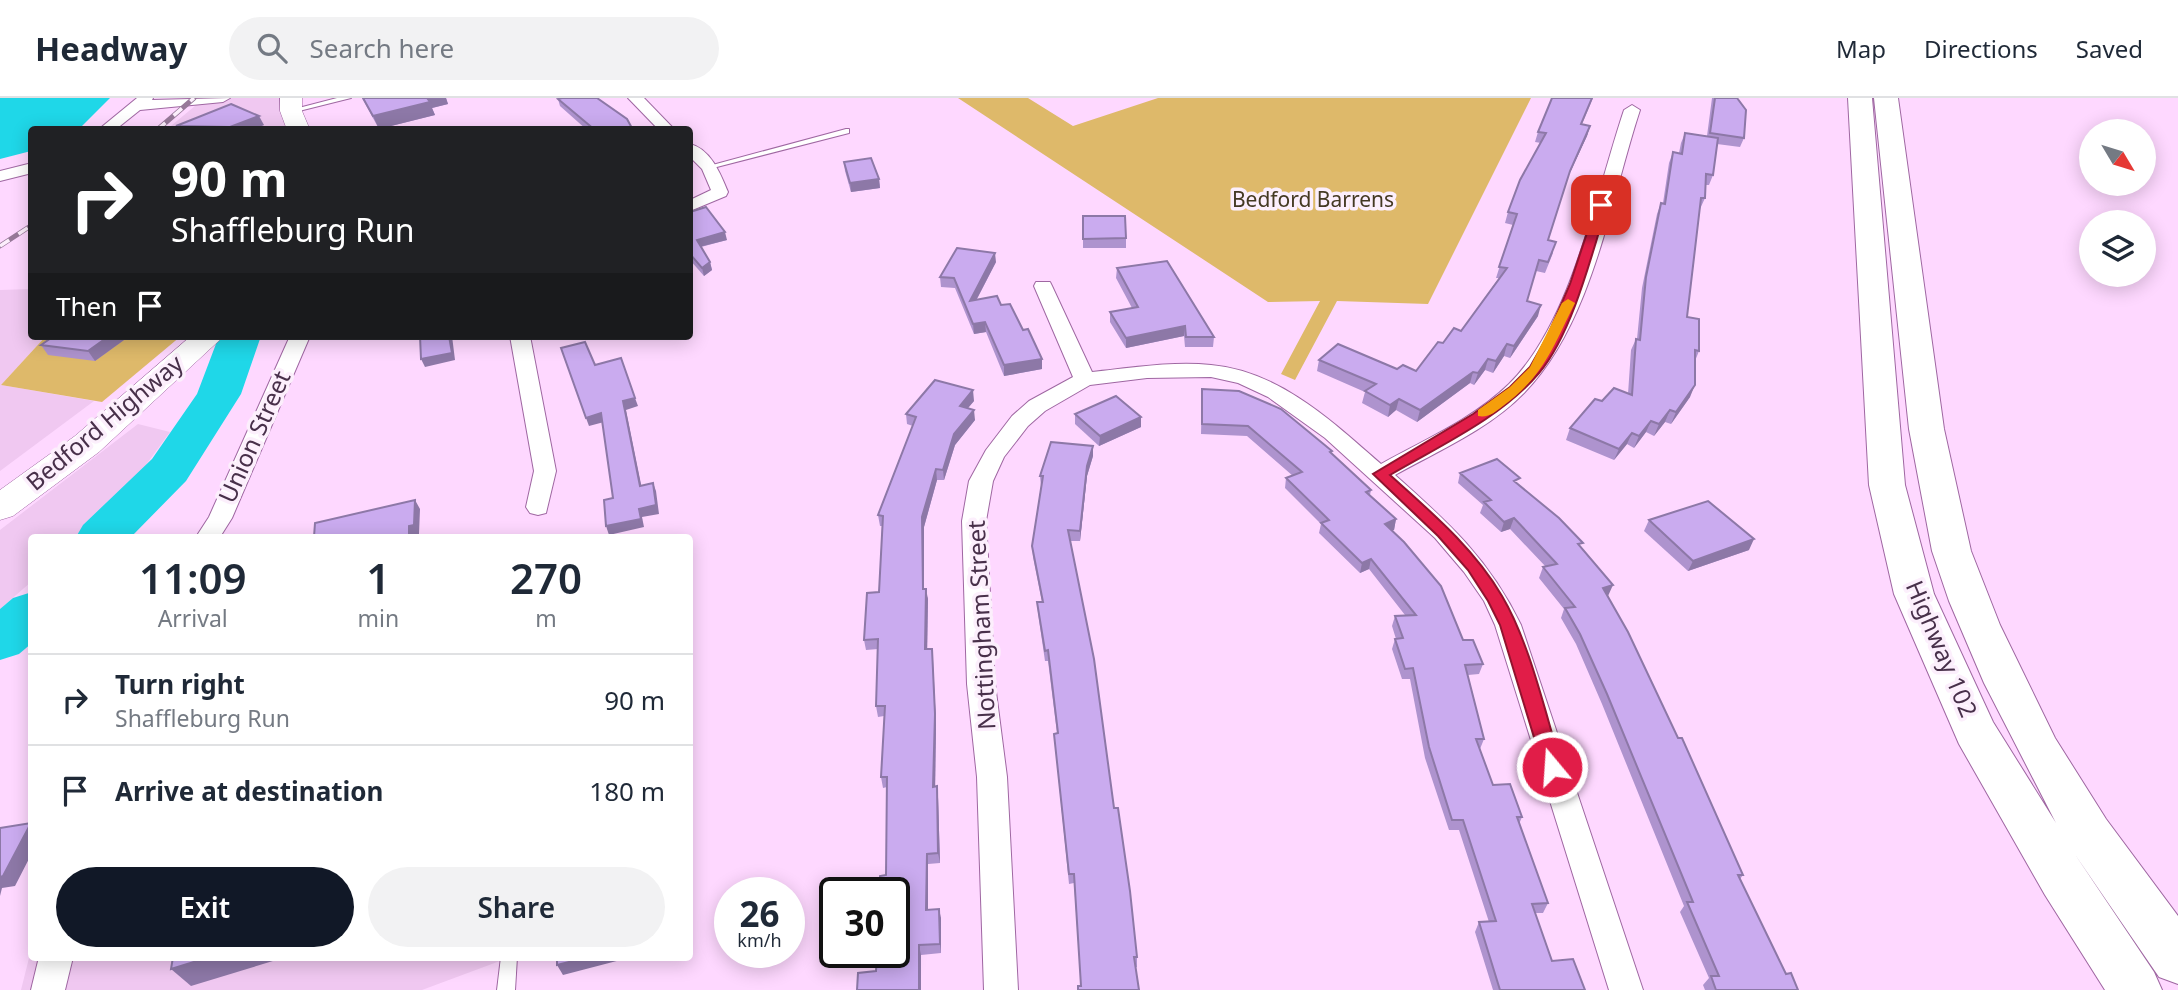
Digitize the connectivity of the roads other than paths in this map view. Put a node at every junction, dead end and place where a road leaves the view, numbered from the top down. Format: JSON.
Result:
{"nodes":[{"id":1,"x":223,"y":98,"type":"edge"},
{"id":2,"x":346,"y":98,"type":"edge"},
{"id":3,"x":635,"y":98,"type":"edge"},
{"id":4,"x":1860,"y":98,"type":"edge"},
{"id":5,"x":1886,"y":98,"type":"edge"},
{"id":6,"x":141,"y":102,"type":"edge"},
{"id":7,"x":1632,"y":110,"type":"dead end"},
{"id":8,"x":293,"y":113,"type":"edge"},
{"id":9,"x":111,"y":126,"type":"edge"},
{"id":10,"x":664,"y":126,"type":"edge"},
{"id":11,"x":846,"y":131,"type":"dead end"},
{"id":12,"x":693,"y":152,"type":"edge"},
{"id":13,"x":709,"y":167,"type":"junction"},
{"id":14,"x":28,"y":170,"type":"edge"},
{"id":15,"x":1,"y":178,"type":"edge"},
{"id":16,"x":693,"y":205,"type":"edge"},
{"id":17,"x":1043,"y":286,"type":"dead end"},
{"id":18,"x":205,"y":340,"type":"edge"},
{"id":19,"x":298,"y":340,"type":"edge"},
{"id":20,"x":521,"y":340,"type":"edge"},
{"id":21,"x":1085,"y":379,"type":"junction"},
{"id":22,"x":1380,"y":474,"type":"junction"},
{"id":23,"x":538,"y":506,"type":"dead end"},
{"id":24,"x":0,"y":508,"type":"edge"},
{"id":25,"x":210,"y":534,"type":"edge"},
{"id":26,"x":2178,"y":959,"type":"edge"},
{"id":27,"x":55,"y":961,"type":"edge"},
{"id":28,"x":509,"y":961,"type":"edge"},
{"id":29,"x":48,"y":990,"type":"edge"},
{"id":30,"x":506,"y":990,"type":"edge"},
{"id":31,"x":1001,"y":990,"type":"edge"},
{"id":32,"x":1626,"y":990,"type":"edge"},
{"id":33,"x":2135,"y":990,"type":"edge"}],
"edges":[{"from":1,"to":6,"type":"street"},
{"from":2,"to":8,"type":"lane"},
{"from":3,"to":10,"type":"street"},
{"from":4,"to":33,"type":"highway","name":"Highway 102"},
{"from":5,"to":26,"type":"highway","name":"Highway 102"},
{"from":6,"to":9,"type":"street"},
{"from":7,"to":22,"type":"street"},
{"from":11,"to":13,"type":"lane"},
{"from":12,"to":13,"type":"street"},
{"from":13,"to":16,"type":"street"},
{"from":14,"to":15,"type":"street"},
{"from":17,"to":21,"type":"street"},
{"from":18,"to":24,"type":"main road","name":"Bedford Highway"},
{"from":19,"to":25,"type":"street","name":"Union Street"},
{"from":20,"to":23,"type":"street"},
{"from":21,"to":22,"type":"street","name":"Nottingham Street"},
{"from":21,"to":31,"type":"street","name":"Nottingham Street"},
{"from":22,"to":32,"type":"street","name":"Nottingham Street"},
{"from":27,"to":29,"type":"street"},
{"from":28,"to":30,"type":"lane"}]}
